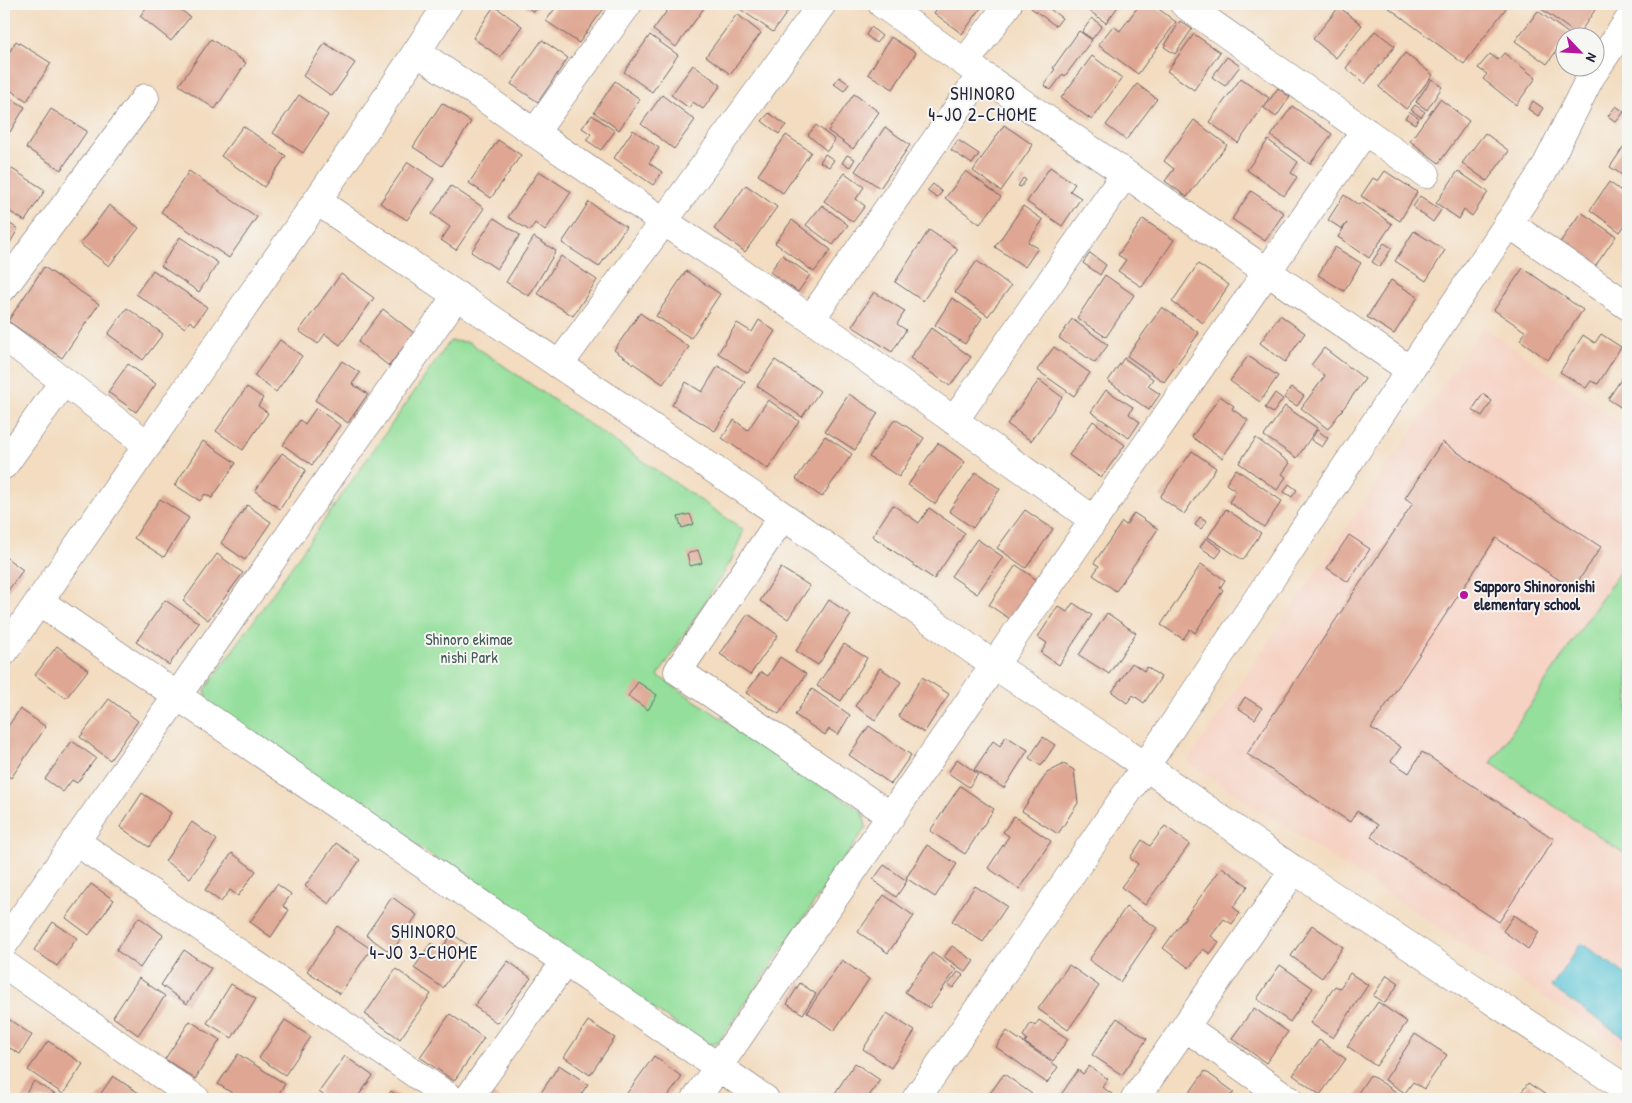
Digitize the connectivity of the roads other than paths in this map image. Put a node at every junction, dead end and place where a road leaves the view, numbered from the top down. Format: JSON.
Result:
{"nodes":[{"id":1,"x":448,"y":4,"type":"edge"},
{"id":2,"x":628,"y":4,"type":"edge"},
{"id":3,"x":822,"y":4,"type":"edge"},
{"id":4,"x":882,"y":4,"type":"edge"},
{"id":5,"x":1008,"y":4,"type":"edge"},
{"id":6,"x":1184,"y":4,"type":"edge"},
{"id":7,"x":1628,"y":21,"type":"edge"},
{"id":8,"x":417,"y":52,"type":"junction"},
{"id":9,"x":973,"y":69,"type":"junction"},
{"id":10,"x":145,"y":98,"type":"dead end"},
{"id":11,"x":1365,"y":131,"type":"junction"},
{"id":12,"x":535,"y":132,"type":"junction"},
{"id":13,"x":1125,"y":174,"type":"junction"},
{"id":14,"x":1426,"y":174,"type":"dead end"},
{"id":15,"x":317,"y":201,"type":"junction"},
{"id":16,"x":663,"y":221,"type":"junction"},
{"id":17,"x":1508,"y":223,"type":"junction"},
{"id":18,"x":1267,"y":271,"type":"junction"},
{"id":19,"x":4,"y":287,"type":"edge"},
{"id":20,"x":457,"y":295,"type":"junction"},
{"id":21,"x":1628,"y":306,"type":"edge"},
{"id":22,"x":811,"y":319,"type":"junction"},
{"id":23,"x":4,"y":336,"type":"edge"},
{"id":24,"x":559,"y":365,"type":"junction"},
{"id":25,"x":1410,"y":370,"type":"junction"},
{"id":26,"x":64,"y":381,"type":"junction"},
{"id":27,"x":954,"y":420,"type":"junction"},
{"id":28,"x":148,"y":445,"type":"junction"},
{"id":29,"x":4,"y":465,"type":"edge"},
{"id":30,"x":782,"y":516,"type":"junction"},
{"id":31,"x":1094,"y":520,"type":"junction"},
{"id":32,"x":39,"y":601,"type":"junction"},
{"id":33,"x":4,"y":652,"type":"edge"},
{"id":34,"x":994,"y":665,"type":"junction"},
{"id":35,"x":177,"y":696,"type":"junction"},
{"id":36,"x":1145,"y":767,"type":"junction"},
{"id":37,"x":892,"y":816,"type":"junction"},
{"id":38,"x":75,"y":840,"type":"junction"},
{"id":39,"x":1294,"y":870,"type":"junction"},
{"id":40,"x":4,"y":944,"type":"edge"},
{"id":41,"x":565,"y":962,"type":"junction"},
{"id":42,"x":4,"y":964,"type":"edge"},
{"id":43,"x":1185,"y":1027,"type":"junction"},
{"id":44,"x":718,"y":1067,"type":"junction"},
{"id":45,"x":1628,"y":1090,"type":"edge"},
{"id":46,"x":196,"y":1099,"type":"edge"},
{"id":47,"x":452,"y":1099,"type":"edge"},
{"id":48,"x":468,"y":1099,"type":"edge"},
{"id":49,"x":696,"y":1099,"type":"edge"},
{"id":50,"x":765,"y":1099,"type":"edge"},
{"id":51,"x":916,"y":1099,"type":"edge"},
{"id":52,"x":1135,"y":1099,"type":"edge"},
{"id":53,"x":1288,"y":1099,"type":"edge"}],
"edges":[{"from":1,"to":8,"type":"street"},
{"from":2,"to":12,"type":"street"},
{"from":3,"to":16,"type":"street"},
{"from":4,"to":9,"type":"street"},
{"from":5,"to":9,"type":"street"},
{"from":6,"to":11,"type":"street"},
{"from":7,"to":17,"type":"street"},
{"from":8,"to":12,"type":"street"},
{"from":8,"to":15,"type":"street"},
{"from":9,"to":13,"type":"street"},
{"from":9,"to":22,"type":"street"},
{"from":10,"to":19,"type":"street"},
{"from":11,"to":14,"type":"street"},
{"from":11,"to":18,"type":"street"},
{"from":12,"to":16,"type":"street"},
{"from":13,"to":18,"type":"street"},
{"from":13,"to":27,"type":"street"},
{"from":15,"to":20,"type":"street"},
{"from":15,"to":28,"type":"street"},
{"from":16,"to":22,"type":"street"},
{"from":16,"to":24,"type":"street"},
{"from":17,"to":21,"type":"street"},
{"from":17,"to":25,"type":"street"},
{"from":18,"to":25,"type":"street"},
{"from":18,"to":31,"type":"street"},
{"from":20,"to":24,"type":"street"},
{"from":20,"to":35,"type":"street"},
{"from":22,"to":27,"type":"street"},
{"from":23,"to":26,"type":"street"},
{"from":24,"to":30,"type":"street"},
{"from":25,"to":36,"type":"street"},
{"from":26,"to":28,"type":"street"},
{"from":26,"to":29,"type":"street"},
{"from":27,"to":31,"type":"street"},
{"from":28,"to":32,"type":"street"},
{"from":30,"to":34,"type":"street"},
{"from":30,"to":37,"type":"street"},
{"from":31,"to":34,"type":"street"},
{"from":32,"to":33,"type":"street"},
{"from":32,"to":35,"type":"street"},
{"from":34,"to":36,"type":"street"},
{"from":34,"to":37,"type":"street"},
{"from":35,"to":38,"type":"street"},
{"from":35,"to":41,"type":"street"},
{"from":36,"to":39,"type":"street"},
{"from":36,"to":51,"type":"street"},
{"from":37,"to":44,"type":"street"},
{"from":38,"to":40,"type":"street"},
{"from":38,"to":47,"type":"street"},
{"from":39,"to":43,"type":"street"},
{"from":39,"to":45,"type":"street"},
{"from":41,"to":44,"type":"street"},
{"from":41,"to":48,"type":"street"},
{"from":42,"to":46,"type":"street"},
{"from":43,"to":52,"type":"street"},
{"from":43,"to":53,"type":"street"},
{"from":44,"to":49,"type":"street"},
{"from":44,"to":50,"type":"street"}]}
